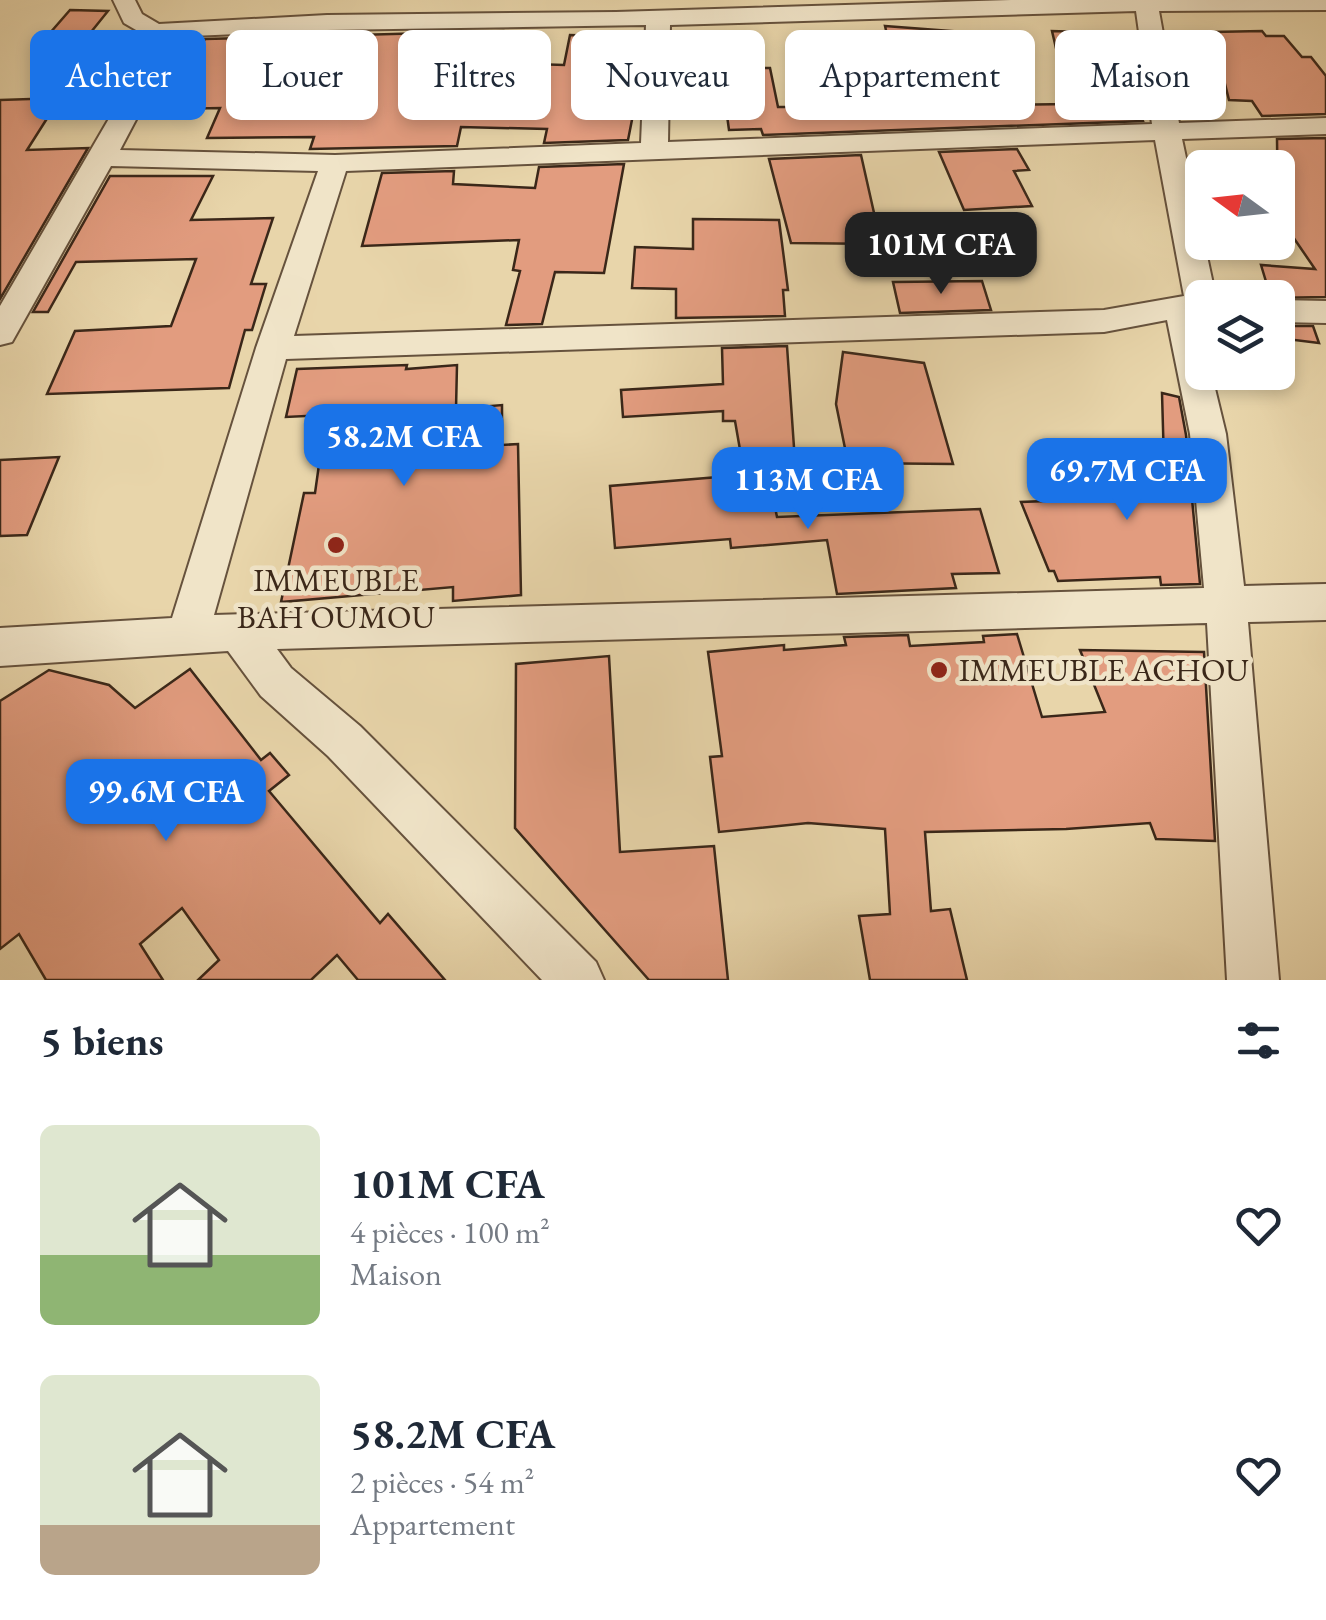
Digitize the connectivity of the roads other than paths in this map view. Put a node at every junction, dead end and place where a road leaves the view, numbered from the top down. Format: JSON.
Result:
{"nodes":[{"id":1,"x":124,"y":0,"type":"edge"},
{"id":2,"x":1146,"y":1,"type":"edge"},
{"id":3,"x":1326,"y":3,"type":"edge"},
{"id":4,"x":614,"y":10,"type":"edge"},
{"id":5,"x":341,"y":11,"type":"edge"},
{"id":6,"x":658,"y":18,"type":"junction"},
{"id":7,"x":153,"y":30,"type":"edge"},
{"id":8,"x":164,"y":30,"type":"edge"},
{"id":9,"x":123,"y":120,"type":"edge"},
{"id":10,"x":1326,"y":126,"type":"edge"},
{"id":11,"x":1166,"y":133,"type":"junction"},
{"id":12,"x":654,"y":151,"type":"junction"},
{"id":13,"x":102,"y":158,"type":"junction"},
{"id":14,"x":335,"y":163,"type":"junction"},
{"id":15,"x":1190,"y":280,"type":"edge"},
{"id":16,"x":1185,"y":310,"type":"edge"},
{"id":17,"x":1295,"y":311,"type":"edge"},
{"id":18,"x":1326,"y":312,"type":"edge"},
{"id":19,"x":0,"y":334,"type":"edge"},
{"id":20,"x":273,"y":348,"type":"junction"},
{"id":21,"x":1203,"y":390,"type":"edge"},
{"id":22,"x":1326,"y":602,"type":"edge"},
{"id":23,"x":1226,"y":604,"type":"junction"},
{"id":24,"x":238,"y":632,"type":"junction"},
{"id":25,"x":187,"y":636,"type":"junction"},
{"id":26,"x":0,"y":647,"type":"edge"},
{"id":27,"x":578,"y":980,"type":"edge"},
{"id":28,"x":1252,"y":980,"type":"edge"}],
"edges":[{"from":1,"to":7,"type":"street"},
{"from":2,"to":3,"type":"street"},
{"from":2,"to":6,"type":"street"},
{"from":2,"to":11,"type":"street"},
{"from":4,"to":5,"type":"street"},
{"from":4,"to":6,"type":"street"},
{"from":5,"to":8,"type":"street"},
{"from":6,"to":12,"type":"street"},
{"from":9,"to":13,"type":"street"},
{"from":10,"to":11,"type":"street"},
{"from":11,"to":12,"type":"street"},
{"from":11,"to":15,"type":"street"},
{"from":12,"to":14,"type":"street"},
{"from":13,"to":14,"type":"street"},
{"from":13,"to":19,"type":"street"},
{"from":14,"to":20,"type":"street"},
{"from":16,"to":20,"type":"street"},
{"from":17,"to":18,"type":"street"},
{"from":20,"to":25,"type":"street"},
{"from":21,"to":23,"type":"street"},
{"from":22,"to":23,"type":"street"},
{"from":23,"to":24,"type":"street"},
{"from":23,"to":28,"type":"street"},
{"from":24,"to":25,"type":"street"},
{"from":24,"to":27,"type":"street"},
{"from":25,"to":26,"type":"street"}]}
